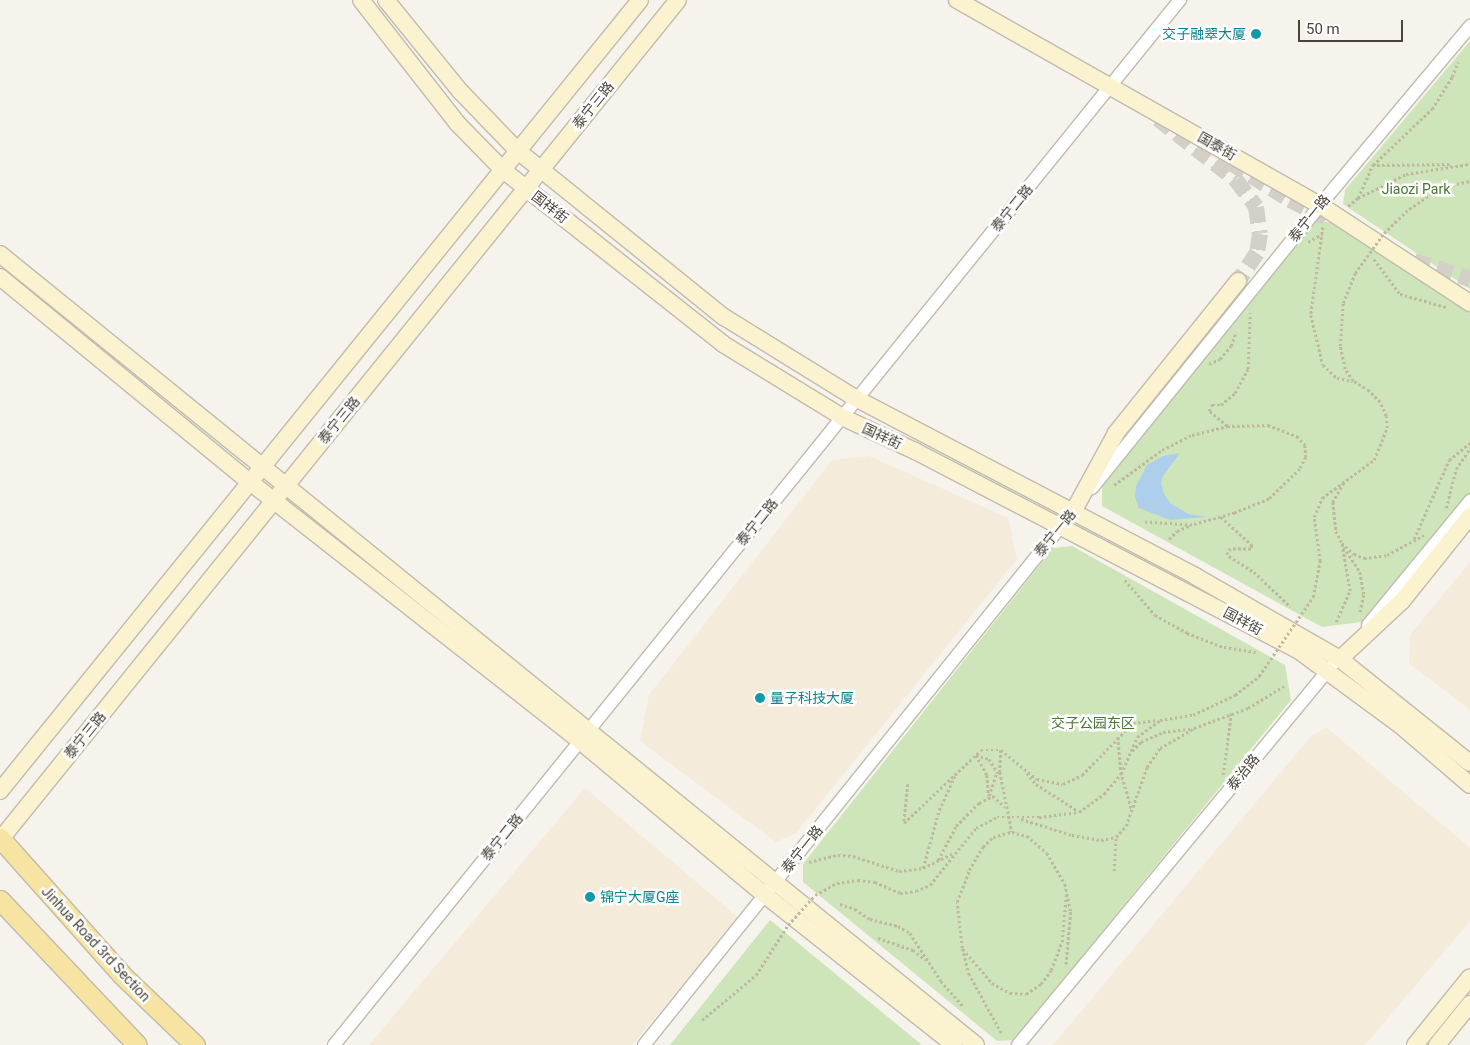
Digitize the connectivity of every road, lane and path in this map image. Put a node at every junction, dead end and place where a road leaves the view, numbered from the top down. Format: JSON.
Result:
{"nodes":[{"id":1,"x":361,"y":0,"type":"edge"},
{"id":2,"x":386,"y":0,"type":"edge"},
{"id":3,"x":640,"y":0,"type":"edge"},
{"id":4,"x":678,"y":0,"type":"edge"},
{"id":5,"x":957,"y":0,"type":"edge"},
{"id":6,"x":1180,"y":0,"type":"edge"},
{"id":7,"x":1470,"y":26,"type":"edge"},
{"id":8,"x":1460,"y":54,"type":"dead end"},
{"id":9,"x":1110,"y":86,"type":"junction"},
{"id":10,"x":518,"y":152,"type":"junction"},
{"id":11,"x":1461,"y":164,"type":"junction"},
{"id":12,"x":1470,"y":164,"type":"edge"},
{"id":13,"x":1373,"y":165,"type":"junction"},
{"id":14,"x":1363,"y":166,"type":"dead end"},
{"id":15,"x":503,"y":170,"type":"junction"},
{"id":16,"x":541,"y":170,"type":"junction"},
{"id":17,"x":1470,"y":181,"type":"edge"},
{"id":18,"x":525,"y":188,"type":"junction"},
{"id":19,"x":1358,"y":198,"type":"junction"},
{"id":20,"x":1320,"y":205,"type":"junction"},
{"id":21,"x":1346,"y":209,"type":"dead end"},
{"id":22,"x":1323,"y":227,"type":"dead end"},
{"id":23,"x":1365,"y":245,"type":"dead end"},
{"id":24,"x":0,"y":254,"type":"edge"},
{"id":25,"x":0,"y":277,"type":"edge"},
{"id":26,"x":1238,"y":281,"type":"tunnel mouth"},
{"id":27,"x":1470,"y":303,"type":"edge"},
{"id":28,"x":1246,"y":308,"type":"dead end"},
{"id":29,"x":1451,"y":308,"type":"dead end"},
{"id":30,"x":1353,"y":381,"type":"junction"},
{"id":31,"x":857,"y":399,"type":"junction"},
{"id":32,"x":842,"y":417,"type":"junction"},
{"id":33,"x":1227,"y":426,"type":"junction"},
{"id":34,"x":1470,"y":443,"type":"edge"},
{"id":35,"x":1470,"y":448,"type":"edge"},
{"id":36,"x":262,"y":467,"type":"junction"},
{"id":37,"x":1345,"y":481,"type":"junction"},
{"id":38,"x":250,"y":482,"type":"junction"},
{"id":39,"x":1114,"y":485,"type":"dead end"},
{"id":40,"x":286,"y":486,"type":"junction"},
{"id":41,"x":274,"y":501,"type":"junction"},
{"id":42,"x":1470,"y":501,"type":"edge"},
{"id":43,"x":1073,"y":512,"type":"junction"},
{"id":44,"x":1444,"y":515,"type":"dead end"},
{"id":45,"x":1470,"y":516,"type":"edge"},
{"id":46,"x":1221,"y":517,"type":"junction"},
{"id":47,"x":1144,"y":522,"type":"dead end"},
{"id":48,"x":1192,"y":524,"type":"junction"},
{"id":49,"x":1060,"y":526,"type":"junction"},
{"id":50,"x":1430,"y":532,"type":"dead end"},
{"id":51,"x":1169,"y":539,"type":"dead end"},
{"id":52,"x":1414,"y":540,"type":"junction"},
{"id":53,"x":1342,"y":543,"type":"junction"},
{"id":54,"x":1125,"y":580,"type":"dead end"},
{"id":55,"x":1290,"y":606,"type":"dead end"},
{"id":56,"x":1358,"y":619,"type":"dead end"},
{"id":57,"x":1336,"y":622,"type":"dead end"},
{"id":58,"x":1256,"y":652,"type":"dead end"},
{"id":59,"x":1333,"y":664,"type":"junction"},
{"id":60,"x":1284,"y":686,"type":"dead end"},
{"id":61,"x":1231,"y":714,"type":"junction"},
{"id":62,"x":1160,"y":720,"type":"junction"},
{"id":63,"x":1194,"y":728,"type":"junction"},
{"id":64,"x":584,"y":736,"type":"junction"},
{"id":65,"x":1118,"y":736,"type":"junction"},
{"id":66,"x":1001,"y":750,"type":"junction"},
{"id":67,"x":1129,"y":753,"type":"junction"},
{"id":68,"x":976,"y":755,"type":"junction"},
{"id":69,"x":1470,"y":763,"type":"edge"},
{"id":70,"x":1021,"y":766,"type":"junction"},
{"id":71,"x":997,"y":772,"type":"junction"},
{"id":72,"x":1121,"y":772,"type":"junction"},
{"id":73,"x":956,"y":775,"type":"junction"},
{"id":74,"x":1001,"y":778,"type":"junction"},
{"id":75,"x":1222,"y":779,"type":"dead end"},
{"id":76,"x":908,"y":784,"type":"dead end"},
{"id":77,"x":1470,"y":785,"type":"edge"},
{"id":78,"x":0,"y":791,"type":"edge"},
{"id":79,"x":990,"y":796,"type":"junction"},
{"id":80,"x":1005,"y":807,"type":"junction"},
{"id":81,"x":1132,"y":811,"type":"junction"},
{"id":82,"x":1079,"y":812,"type":"junction"},
{"id":83,"x":1009,"y":816,"type":"junction"},
{"id":84,"x":1019,"y":818,"type":"junction"},
{"id":85,"x":1012,"y":832,"type":"junction"},
{"id":86,"x":1116,"y":837,"type":"junction"},
{"id":87,"x":0,"y":839,"type":"edge"},
{"id":88,"x":954,"y":854,"type":"junction"},
{"id":89,"x":937,"y":861,"type":"junction"},
{"id":90,"x":809,"y":862,"type":"dead end"},
{"id":91,"x":923,"y":868,"type":"junction"},
{"id":92,"x":1114,"y":871,"type":"dead end"},
{"id":93,"x":775,"y":882,"type":"junction"},
{"id":94,"x":1065,"y":884,"type":"junction"},
{"id":95,"x":765,"y":895,"type":"junction"},
{"id":96,"x":0,"y":900,"type":"edge"},
{"id":97,"x":840,"y":904,"type":"dead end"},
{"id":98,"x":878,"y":938,"type":"dead end"},
{"id":99,"x":962,"y":948,"type":"junction"},
{"id":100,"x":928,"y":961,"type":"junction"},
{"id":101,"x":1065,"y":972,"type":"dead end"},
{"id":102,"x":1470,"y":977,"type":"edge"},
{"id":103,"x":1470,"y":1004,"type":"edge"},
{"id":104,"x":964,"y":1007,"type":"dead end"},
{"id":105,"x":702,"y":1020,"type":"dead end"},
{"id":106,"x":1001,"y":1033,"type":"dead end"},
{"id":107,"x":137,"y":1045,"type":"edge"},
{"id":108,"x":195,"y":1045,"type":"edge"},
{"id":109,"x":334,"y":1045,"type":"edge"},
{"id":110,"x":644,"y":1045,"type":"edge"},
{"id":111,"x":954,"y":1045,"type":"edge"},
{"id":112,"x":976,"y":1045,"type":"edge"},
{"id":113,"x":1018,"y":1045,"type":"edge"},
{"id":114,"x":1415,"y":1045,"type":"edge"},
{"id":115,"x":1438,"y":1045,"type":"edge"}],
"edges":[{"from":1,"to":15,"type":"street","name":"国祥街"},
{"from":2,"to":10,"type":"street","name":"国祥街"},
{"from":3,"to":10,"type":"street"},
{"from":4,"to":16,"type":"street","name":"泰宁三路"},
{"from":5,"to":9,"type":"street","name":"国泰街"},
{"from":6,"to":9,"type":"street","name":"泰宁二路"},
{"from":7,"to":20,"type":"street","name":"泰宁一路"},
{"from":8,"to":13,"type":"path"},
{"from":9,"to":20,"type":"street","name":"国泰街"},
{"from":9,"to":31,"type":"street","name":"泰宁二路"},
{"from":10,"to":15,"type":"street"},
{"from":10,"to":16,"type":"street","name":"国祥街"},
{"from":11,"to":12,"type":"path"},
{"from":11,"to":13,"type":"path"},
{"from":11,"to":19,"type":"path"},
{"from":13,"to":14,"type":"path"},
{"from":13,"to":19,"type":"path"},
{"from":15,"to":18,"type":"street","name":"国祥街"},
{"from":15,"to":36,"type":"street"},
{"from":16,"to":18,"type":"street","name":"泰宁三路"},
{"from":16,"to":31,"type":"street","name":"国祥街"},
{"from":17,"to":30,"type":"path","bridge":true},
{"from":18,"to":32,"type":"street","name":"国祥街"},
{"from":18,"to":40,"type":"street","name":"泰宁三路"},
{"from":19,"to":21,"type":"path"},
{"from":20,"to":27,"type":"street","name":"国泰街"},
{"from":20,"to":43,"type":"street","name":"泰宁一路"},
{"from":22,"to":30,"type":"path"},
{"from":23,"to":29,"type":"path"},
{"from":24,"to":36,"type":"street"},
{"from":25,"to":38,"type":"street"},
{"from":26,"to":43,"type":"street"},
{"from":28,"to":33,"type":"path"},
{"from":30,"to":37,"type":"path"},
{"from":31,"to":32,"type":"street","name":"泰宁二路"},
{"from":31,"to":43,"type":"street","name":"国祥街"},
{"from":32,"to":49,"type":"street","name":"国祥街"},
{"from":32,"to":64,"type":"street","name":"泰宁二路"},
{"from":33,"to":39,"type":"path"},
{"from":33,"to":46,"type":"path"},
{"from":34,"to":52,"type":"path"},
{"from":35,"to":44,"type":"path"},
{"from":36,"to":38,"type":"street"},
{"from":36,"to":40,"type":"street"},
{"from":37,"to":53,"type":"path"},
{"from":37,"to":62,"type":"path","bridge":true},
{"from":38,"to":41,"type":"street"},
{"from":38,"to":78,"type":"street"},
{"from":40,"to":41,"type":"street","name":"泰宁三路"},
{"from":40,"to":64,"type":"street"},
{"from":41,"to":64,"type":"street"},
{"from":41,"to":87,"type":"street","name":"泰宁三路"},
{"from":42,"to":59,"type":"street","name":"泰治路"},
{"from":43,"to":49,"type":"street","name":"泰宁一路"},
{"from":43,"to":59,"type":"street","name":"国祥街"},
{"from":45,"to":59,"type":"street"},
{"from":46,"to":48,"type":"path"},
{"from":46,"to":55,"type":"path"},
{"from":47,"to":48,"type":"path"},
{"from":48,"to":51,"type":"path"},
{"from":49,"to":59,"type":"street","name":"国祥街"},
{"from":49,"to":93,"type":"street","name":"泰宁一路"},
{"from":50,"to":52,"type":"path"},
{"from":52,"to":53,"type":"path"},
{"from":53,"to":56,"type":"path"},
{"from":53,"to":57,"type":"path"},
{"from":54,"to":58,"type":"path"},
{"from":59,"to":69,"type":"street","name":"国祥街"},
{"from":59,"to":77,"type":"street","name":"国祥街"},
{"from":59,"to":113,"type":"street","name":"泰治路"},
{"from":60,"to":61,"type":"path"},
{"from":61,"to":63,"type":"path"},
{"from":61,"to":75,"type":"path"},
{"from":62,"to":65,"type":"path"},
{"from":62,"to":67,"type":"path"},
{"from":63,"to":67,"type":"path"},
{"from":63,"to":81,"type":"path"},
{"from":64,"to":93,"type":"street"},
{"from":64,"to":95,"type":"street"},
{"from":64,"to":109,"type":"street","name":"泰宁二路"},
{"from":65,"to":70,"type":"path"},
{"from":65,"to":72,"type":"path"},
{"from":66,"to":68,"type":"path"},
{"from":66,"to":70,"type":"path"},
{"from":66,"to":74,"type":"path"},
{"from":67,"to":72,"type":"path"},
{"from":68,"to":71,"type":"path"},
{"from":68,"to":73,"type":"path"},
{"from":68,"to":79,"type":"path"},
{"from":70,"to":82,"type":"path"},
{"from":71,"to":74,"type":"path"},
{"from":71,"to":79,"type":"path"},
{"from":72,"to":81,"type":"path"},
{"from":72,"to":82,"type":"path"},
{"from":73,"to":76,"type":"path"},
{"from":73,"to":91,"type":"path"},
{"from":74,"to":80,"type":"path"},
{"from":79,"to":80,"type":"path"},
{"from":79,"to":89,"type":"path"},
{"from":80,"to":83,"type":"path"},
{"from":81,"to":86,"type":"path"},
{"from":82,"to":84,"type":"path"},
{"from":83,"to":84,"type":"path"},
{"from":83,"to":85,"type":"path"},
{"from":83,"to":88,"type":"path"},
{"from":84,"to":86,"type":"path"},
{"from":85,"to":94,"type":"path"},
{"from":85,"to":99,"type":"path"},
{"from":86,"to":92,"type":"path"},
{"from":87,"to":108,"type":"main road","name":"Jinhua Road 3rd Section"},
{"from":88,"to":89,"type":"path"},
{"from":88,"to":105,"type":"path","bridge":true},
{"from":89,"to":91,"type":"path"},
{"from":90,"to":91,"type":"path"},
{"from":93,"to":95,"type":"street","name":"泰宁一路"},
{"from":93,"to":112,"type":"street"},
{"from":94,"to":99,"type":"path"},
{"from":94,"to":101,"type":"path"},
{"from":95,"to":110,"type":"street","name":"泰宁一路"},
{"from":95,"to":111,"type":"street"},
{"from":96,"to":107,"type":"main road"},
{"from":97,"to":100,"type":"path"},
{"from":98,"to":100,"type":"path"},
{"from":99,"to":106,"type":"path"},
{"from":100,"to":104,"type":"path"},
{"from":102,"to":114,"type":"street"},
{"from":103,"to":115,"type":"street"}]}
